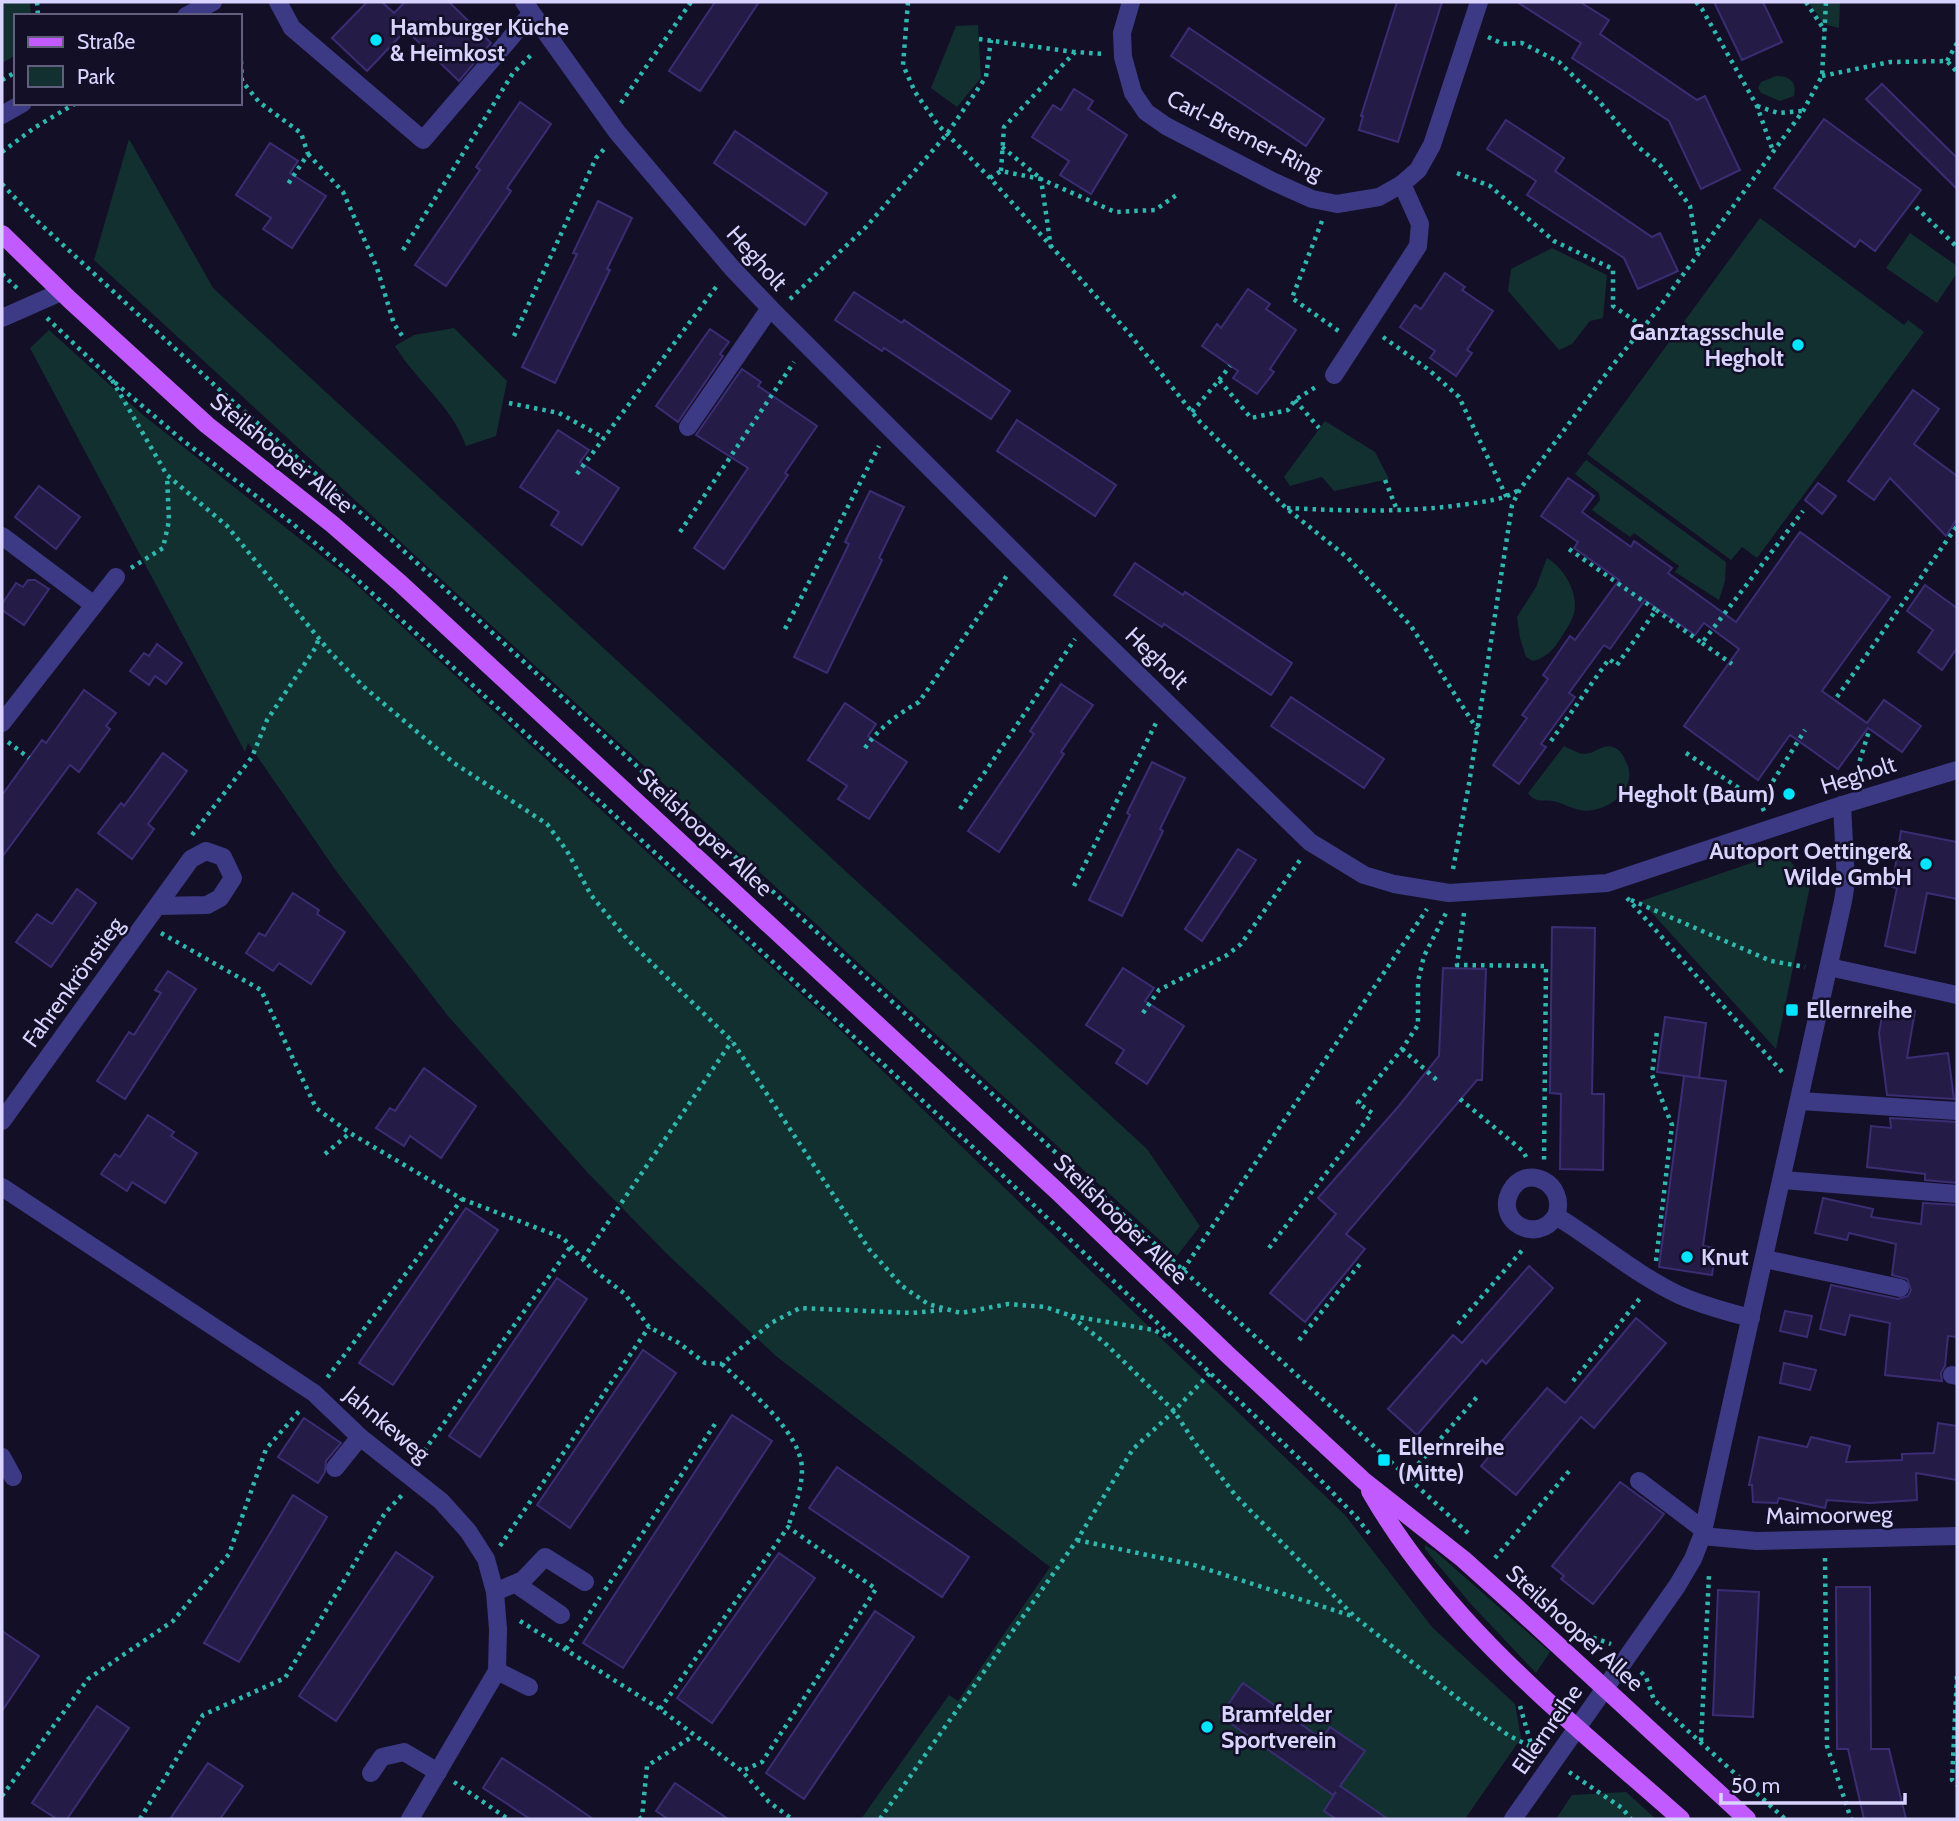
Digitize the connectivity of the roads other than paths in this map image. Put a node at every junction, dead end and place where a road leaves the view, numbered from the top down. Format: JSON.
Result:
{"nodes":[{"id":1,"x":211,"y":2,"type":"edge"},
{"id":2,"x":278,"y":2,"type":"edge"},
{"id":3,"x":1131,"y":2,"type":"edge"},
{"id":4,"x":1479,"y":2,"type":"edge"},
{"id":5,"x":527,"y":8,"type":"edge"},
{"id":6,"x":190,"y":14,"type":"edge"},
{"id":7,"x":20,"y":105,"type":"edge"},
{"id":8,"x":2,"y":115,"type":"edge"},
{"id":9,"x":1402,"y":184,"type":"junction"},
{"id":10,"x":2,"y":233,"type":"edge"},
{"id":11,"x":61,"y":292,"type":"junction"},
{"id":12,"x":770,"y":308,"type":"junction"},
{"id":13,"x":2,"y":317,"type":"edge"},
{"id":14,"x":1334,"y":375,"type":"road end"},
{"id":15,"x":688,"y":428,"type":"dead end"},
{"id":16,"x":2,"y":536,"type":"edge"},
{"id":17,"x":116,"y":577,"type":"road end"},
{"id":18,"x":94,"y":605,"type":"junction"},
{"id":19,"x":2,"y":723,"type":"edge"},
{"id":20,"x":1957,"y":770,"type":"edge"},
{"id":21,"x":1842,"y":805,"type":"junction"},
{"id":22,"x":158,"y":906,"type":"junction"},
{"id":23,"x":1829,"y":967,"type":"junction"},
{"id":24,"x":1957,"y":995,"type":"edge"},
{"id":25,"x":1800,"y":1101,"type":"junction"},
{"id":26,"x":1957,"y":1111,"type":"edge"},
{"id":27,"x":2,"y":1121,"type":"edge"},
{"id":28,"x":1783,"y":1180,"type":"junction"},
{"id":29,"x":2,"y":1187,"type":"edge"},
{"id":30,"x":1957,"y":1194,"type":"edge"},
{"id":31,"x":1556,"y":1216,"type":"junction"},
{"id":32,"x":1765,"y":1259,"type":"junction"},
{"id":33,"x":1900,"y":1288,"type":"dead end"},
{"id":34,"x":1751,"y":1318,"type":"junction"},
{"id":35,"x":360,"y":1437,"type":"junction"},
{"id":36,"x":2,"y":1457,"type":"edge"},
{"id":37,"x":335,"y":1468,"type":"dead end"},
{"id":38,"x":13,"y":1477,"type":"dead end"},
{"id":39,"x":1364,"y":1481,"type":"junction"},
{"id":40,"x":1639,"y":1481,"type":"dead end"},
{"id":41,"x":1703,"y":1533,"type":"junction"},
{"id":42,"x":1957,"y":1535,"type":"edge"},
{"id":43,"x":585,"y":1582,"type":"dead end"},
{"id":44,"x":516,"y":1584,"type":"junction"},
{"id":45,"x":495,"y":1592,"type":"junction"},
{"id":46,"x":561,"y":1615,"type":"dead end"},
{"id":47,"x":497,"y":1671,"type":"junction"},
{"id":48,"x":529,"y":1687,"type":"dead end"},
{"id":49,"x":1606,"y":1688,"type":"junction"},
{"id":50,"x":1578,"y":1728,"type":"junction"},
{"id":51,"x":438,"y":1772,"type":"junction"},
{"id":52,"x":370,"y":1773,"type":"dead end"},
{"id":53,"x":410,"y":1819,"type":"edge"},
{"id":54,"x":1513,"y":1819,"type":"edge"},
{"id":55,"x":1681,"y":1819,"type":"edge"},
{"id":56,"x":1747,"y":1819,"type":"edge"}],
"edges":[{"from":1,"to":6,"type":"street"},
{"from":2,"to":5,"type":"street"},
{"from":3,"to":9,"type":"street","name":"Carl-Bremer-Ring"},
{"from":4,"to":9,"type":"street","name":"Carl-Bremer-Ring"},
{"from":5,"to":12,"type":"street","name":"Hegholt"},
{"from":7,"to":8,"type":"street"},
{"from":9,"to":14,"type":"street"},
{"from":10,"to":11,"type":"main road","name":"Steilshooper Allee"},
{"from":11,"to":13,"type":"street"},
{"from":11,"to":39,"type":"main road","name":"Steilshooper Allee"},
{"from":12,"to":15,"type":"street"},
{"from":12,"to":21,"type":"street","name":"Hegholt"},
{"from":16,"to":18,"type":"street"},
{"from":17,"to":18,"type":"street"},
{"from":18,"to":19,"type":"street"},
{"from":20,"to":21,"type":"street","name":"Hegholt"},
{"from":21,"to":23,"type":"street","name":"Ellernreihe"},
{"from":22,"to":22,"type":"street","name":"Fahrenkrönstieg"},
{"from":22,"to":27,"type":"street","name":"Fahrenkrönstieg"},
{"from":23,"to":24,"type":"street"},
{"from":23,"to":25,"type":"street","name":"Ellernreihe"},
{"from":25,"to":26,"type":"street"},
{"from":25,"to":28,"type":"street","name":"Ellernreihe"},
{"from":28,"to":30,"type":"street"},
{"from":28,"to":32,"type":"street","name":"Ellernreihe"},
{"from":29,"to":35,"type":"street","name":"Jahnkeweg"},
{"from":31,"to":31,"type":"street"},
{"from":31,"to":34,"type":"street"},
{"from":32,"to":33,"type":"street"},
{"from":32,"to":34,"type":"street","name":"Ellernreihe"},
{"from":34,"to":41,"type":"street","name":"Ellernreihe"},
{"from":35,"to":37,"type":"street"},
{"from":35,"to":45,"type":"street","name":"Jahnkeweg"},
{"from":36,"to":38,"type":"street"},
{"from":39,"to":49,"type":"main road","name":"Steilshooper Allee"},
{"from":39,"to":50,"type":"main road","name":"Steilshooper Allee"},
{"from":40,"to":41,"type":"street"},
{"from":41,"to":42,"type":"street","name":"Maimoorweg"},
{"from":41,"to":49,"type":"street","name":"Ellernreihe"},
{"from":43,"to":44,"type":"street"},
{"from":44,"to":45,"type":"street"},
{"from":44,"to":46,"type":"street"},
{"from":45,"to":47,"type":"street","name":"Jahnkeweg"},
{"from":47,"to":48,"type":"street"},
{"from":47,"to":51,"type":"street","name":"Jahnkeweg"},
{"from":49,"to":50,"type":"street","name":"Ellernreihe"},
{"from":49,"to":56,"type":"main road","name":"Steilshooper Allee"},
{"from":50,"to":54,"type":"street","name":"Ellernreihe"},
{"from":50,"to":55,"type":"main road","name":"Steilshooper Allee"},
{"from":51,"to":52,"type":"street"},
{"from":51,"to":53,"type":"street","name":"Jahnkeweg"}]}
